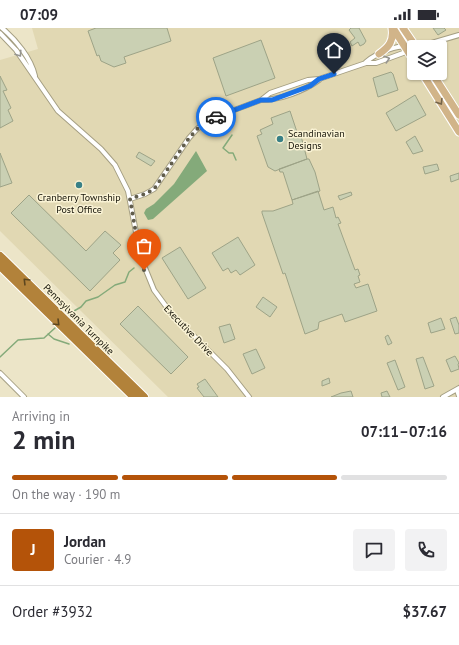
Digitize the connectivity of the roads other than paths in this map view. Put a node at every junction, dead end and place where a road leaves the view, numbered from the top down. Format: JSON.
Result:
{"nodes":[{"id":1,"x":2,"y":28,"type":"edge"},
{"id":2,"x":393,"y":28,"type":"edge"},
{"id":3,"x":403,"y":28,"type":"edge"},
{"id":4,"x":0,"y":33,"type":"edge"},
{"id":5,"x":459,"y":35,"type":"edge"},
{"id":6,"x":410,"y":40,"type":"edge"},
{"id":7,"x":442,"y":40,"type":"edge"},
{"id":8,"x":404,"y":46,"type":"junction"},
{"id":9,"x":407,"y":47,"type":"edge"},
{"id":10,"x":407,"y":51,"type":"edge"},
{"id":11,"x":379,"y":54,"type":"junction"},
{"id":12,"x":366,"y":63,"type":"junction"},
{"id":13,"x":35,"y":76,"type":"junction"},
{"id":14,"x":319,"y":79,"type":"junction"},
{"id":15,"x":426,"y":80,"type":"edge"},
{"id":16,"x":436,"y":80,"type":"edge"},
{"id":17,"x":261,"y":100,"type":"junction"},
{"id":18,"x":459,"y":115,"type":"edge"},
{"id":19,"x":459,"y":132,"type":"edge"},
{"id":20,"x":130,"y":199,"type":"junction"},
{"id":21,"x":0,"y":256,"type":"edge"},
{"id":22,"x":0,"y":266,"type":"edge"},
{"id":23,"x":0,"y":373,"type":"edge"},
{"id":24,"x":458,"y":389,"type":"edge"},
{"id":25,"x":459,"y":396,"type":"edge"},
{"id":26,"x":24,"y":397,"type":"edge"},
{"id":27,"x":134,"y":397,"type":"edge"},
{"id":28,"x":144,"y":397,"type":"edge"},
{"id":29,"x":249,"y":397,"type":"edge"},
{"id":30,"x":443,"y":397,"type":"edge"}],
"edges":[{"from":1,"to":13,"type":"street","name":"Executive Drive"},
{"from":2,"to":8,"type":"main road"},
{"from":2,"to":11,"type":"main road"},
{"from":3,"to":6,"type":"main road"},
{"from":4,"to":13,"type":"street","name":"Executive Drive","one_way":true},
{"from":5,"to":7,"type":"street"},
{"from":8,"to":9,"type":"main road"},
{"from":8,"to":11,"type":"street"},
{"from":12,"to":10,"type":"street","one_way":true},
{"from":11,"to":12,"type":"street"},
{"from":12,"to":14,"type":"street"},
{"from":13,"to":20,"type":"street","name":"Executive Drive"},
{"from":14,"to":17,"type":"street"},
{"from":14,"to":17,"type":"street"},
{"from":15,"to":19,"type":"main road","one_way":true},
{"from":16,"to":18,"type":"main road"},
{"from":17,"to":20,"type":"street"},
{"from":20,"to":29,"type":"street","name":"Executive Drive"},
{"from":28,"to":21,"type":"highway","name":"Pennsylvania Turnpike","one_way":true},
{"from":22,"to":27,"type":"highway","name":"Pennsylvania Turnpike","one_way":true},
{"from":23,"to":26,"type":"street"},
{"from":24,"to":25,"type":"street"},
{"from":24,"to":30,"type":"street"}]}
